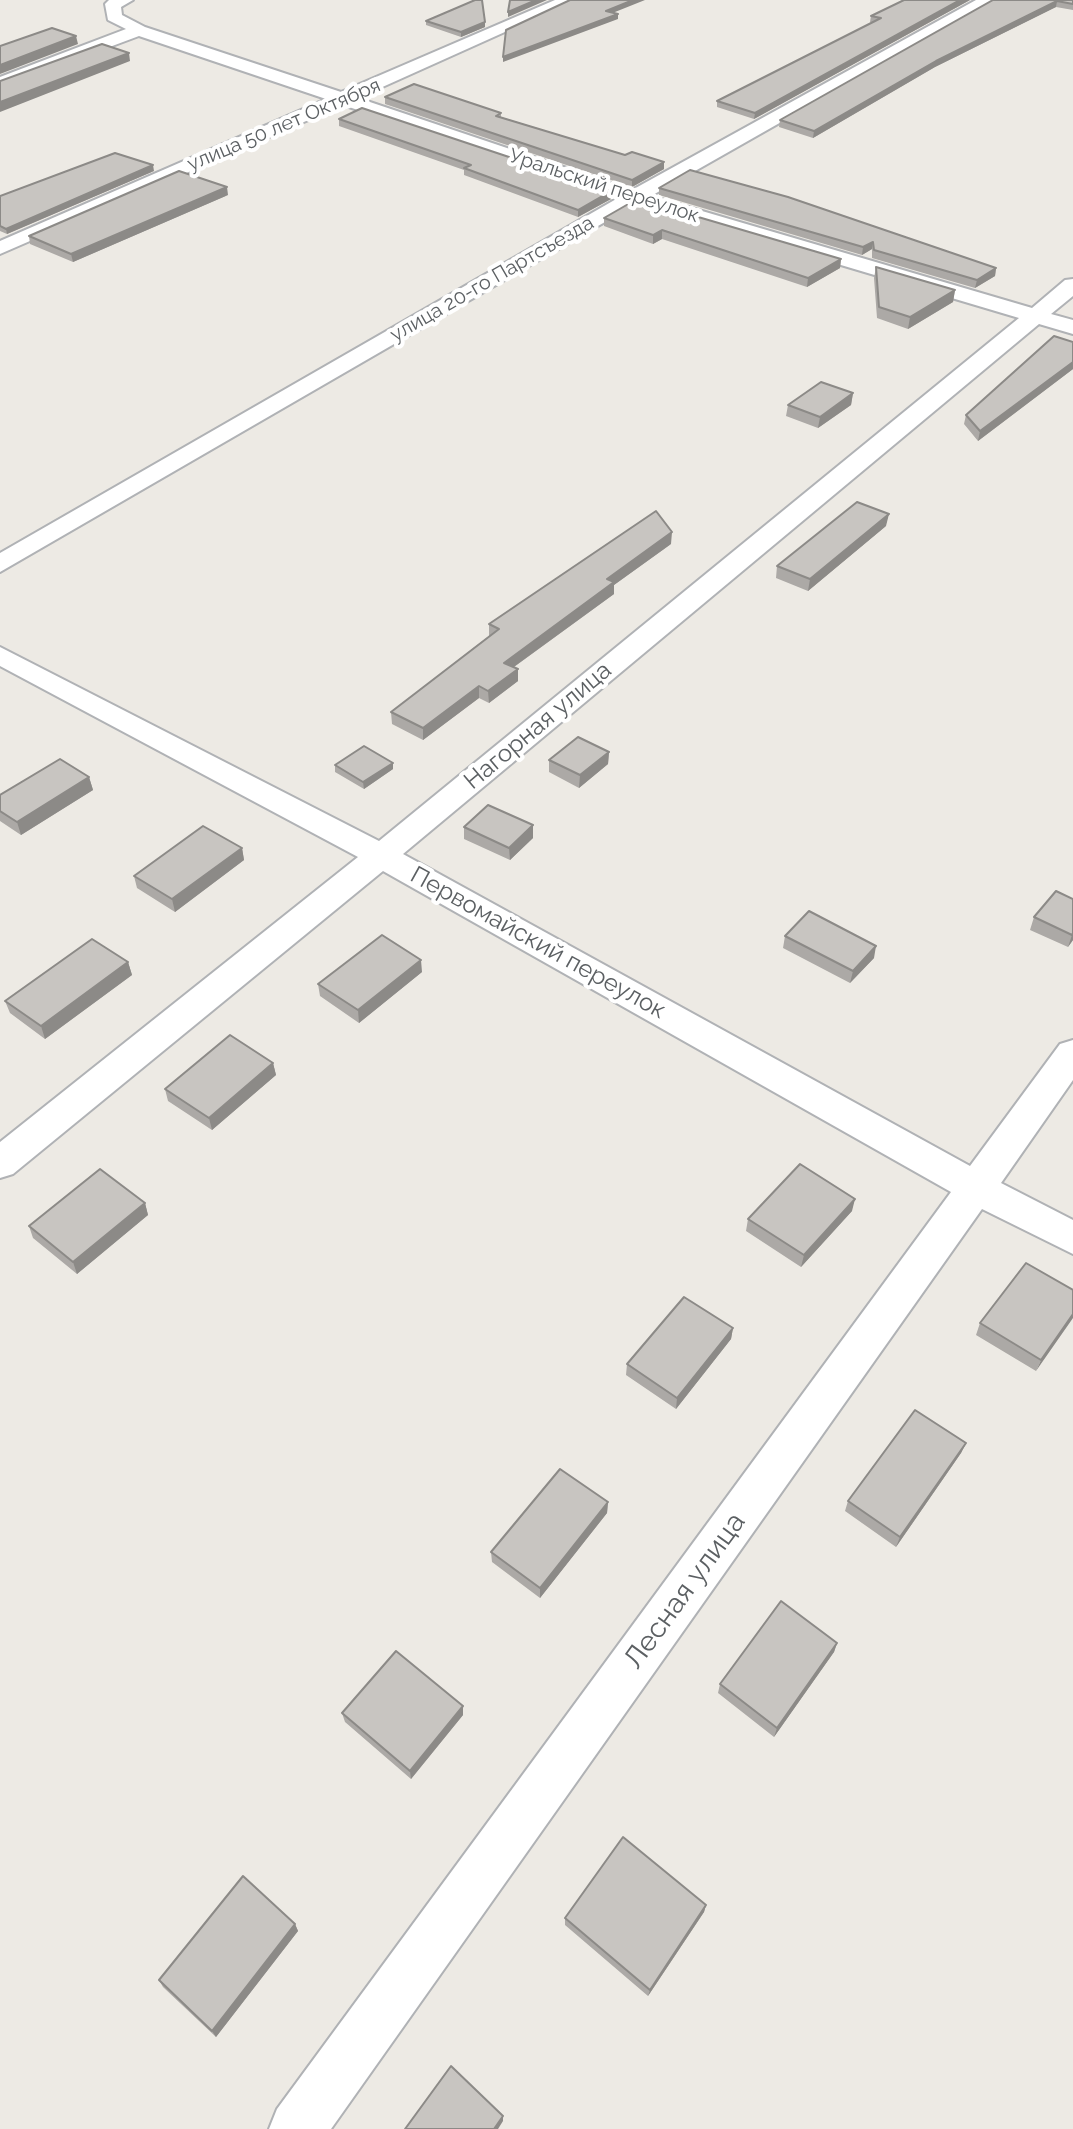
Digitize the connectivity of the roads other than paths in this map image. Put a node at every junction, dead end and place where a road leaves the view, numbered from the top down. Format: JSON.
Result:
{"nodes":[{"id":1,"x":125,"y":0,"type":"edge"},
{"id":2,"x":568,"y":0,"type":"edge"},
{"id":3,"x":988,"y":0,"type":"edge"},
{"id":4,"x":139,"y":30,"type":"junction"},
{"id":5,"x":0,"y":83,"type":"edge"},
{"id":6,"x":344,"y":99,"type":"junction"},
{"id":7,"x":634,"y":197,"type":"junction"},
{"id":8,"x":0,"y":248,"type":"edge"},
{"id":9,"x":1073,"y":285,"type":"edge"},
{"id":10,"x":1035,"y":316,"type":"junction"},
{"id":11,"x":1073,"y":327,"type":"edge"},
{"id":12,"x":0,"y":564,"type":"edge"},
{"id":13,"x":0,"y":655,"type":"edge"},
{"id":14,"x":381,"y":856,"type":"junction"},
{"id":15,"x":1073,"y":1053,"type":"edge"},
{"id":16,"x":0,"y":1163,"type":"edge"},
{"id":17,"x":976,"y":1188,"type":"junction"},
{"id":18,"x":1073,"y":1238,"type":"edge"},
{"id":19,"x":297,"y":2129,"type":"edge"}],
"edges":[{"from":1,"to":4,"type":"street"},
{"from":2,"to":6,"type":"street","name":"улица 50 лет Октября"},
{"from":3,"to":7,"type":"street","name":"улица 20-го Партсъезда"},
{"from":4,"to":5,"type":"street"},
{"from":4,"to":6,"type":"street","name":"Уральский переулок"},
{"from":6,"to":7,"type":"street","name":"Уральский переулок"},
{"from":6,"to":8,"type":"street","name":"улица 50 лет Октября"},
{"from":7,"to":10,"type":"street","name":"Уральский переулок"},
{"from":7,"to":12,"type":"street","name":"улица 20-го Партсъезда"},
{"from":9,"to":10,"type":"street","name":"Нагорная улица"},
{"from":10,"to":11,"type":"street","name":"Уральский переулок"},
{"from":10,"to":14,"type":"street","name":"Нагорная улица"},
{"from":13,"to":14,"type":"street","name":"Первомайский переулок"},
{"from":14,"to":16,"type":"street","name":"Нагорная улица"},
{"from":14,"to":17,"type":"street","name":"Первомайский переулок"},
{"from":15,"to":17,"type":"street","name":"Лесная улица"},
{"from":17,"to":18,"type":"street","name":"Первомайский переулок"},
{"from":17,"to":19,"type":"street","name":"Лесная улица"}]}
